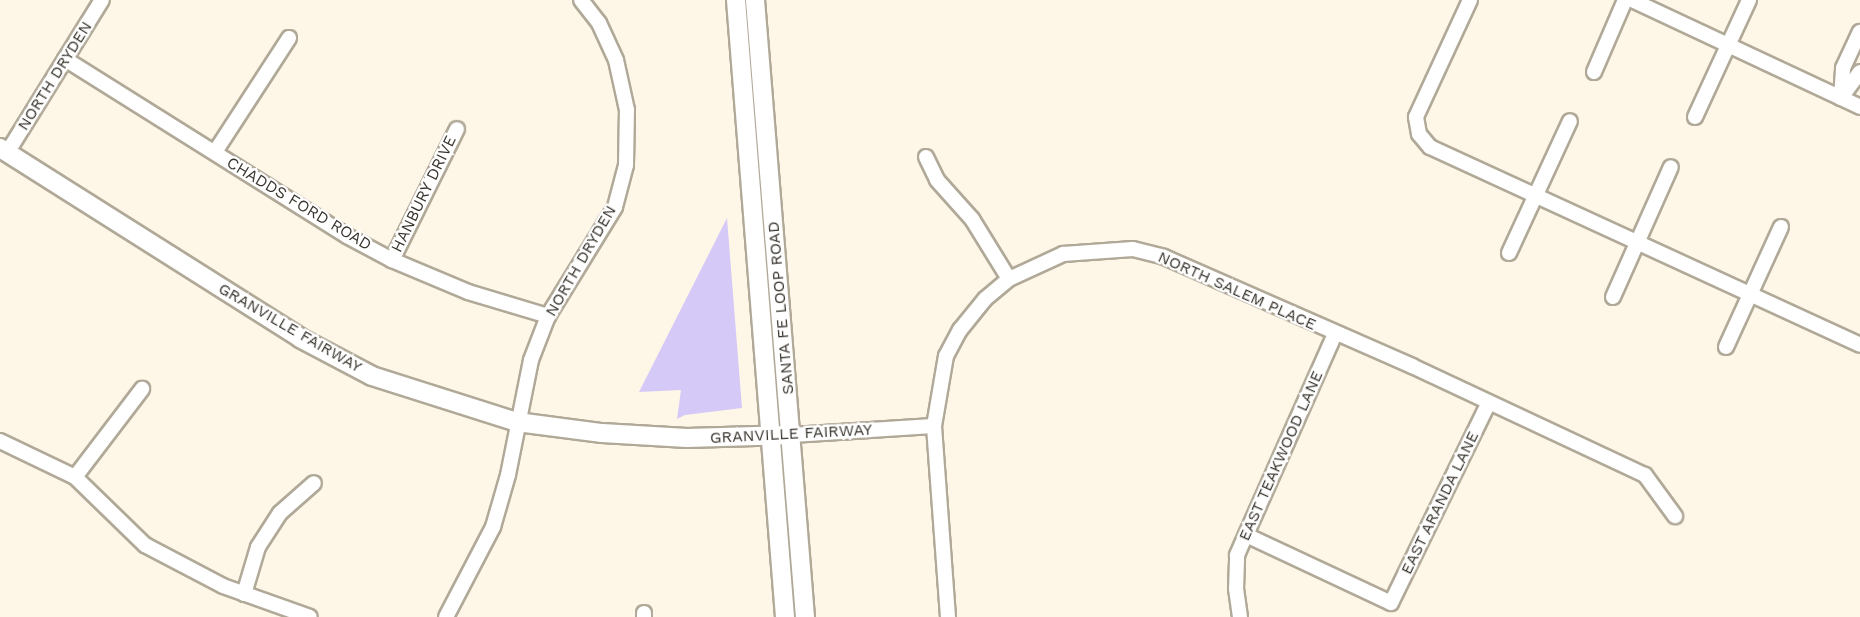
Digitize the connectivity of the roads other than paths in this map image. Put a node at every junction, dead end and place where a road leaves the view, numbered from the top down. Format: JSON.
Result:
{"nodes":[{"id":1,"x":102,"y":0,"type":"edge"},
{"id":2,"x":581,"y":0,"type":"edge"},
{"id":3,"x":736,"y":0,"type":"edge"},
{"id":4,"x":755,"y":0,"type":"edge"},
{"id":5,"x":1470,"y":0,"type":"edge"},
{"id":6,"x":1625,"y":0,"type":"edge"},
{"id":7,"x":1632,"y":0,"type":"edge"},
{"id":8,"x":1749,"y":0,"type":"edge"},
{"id":9,"x":1860,"y":32,"type":"edge"},
{"id":10,"x":289,"y":38,"type":"dead end"},
{"id":11,"x":1728,"y":45,"type":"junction"},
{"id":12,"x":65,"y":59,"type":"junction"},
{"id":13,"x":1594,"y":72,"type":"dead end"},
{"id":14,"x":1860,"y":72,"type":"edge"},
{"id":15,"x":1841,"y":98,"type":"junction"},
{"id":16,"x":1860,"y":106,"type":"edge"},
{"id":17,"x":1695,"y":117,"type":"dead end"},
{"id":18,"x":1570,"y":121,"type":"dead end"},
{"id":19,"x":456,"y":129,"type":"dead end"},
{"id":20,"x":3,"y":151,"type":"edge"},
{"id":21,"x":215,"y":152,"type":"junction"},
{"id":22,"x":926,"y":157,"type":"dead end"},
{"id":23,"x":1671,"y":167,"type":"dead end"},
{"id":24,"x":1535,"y":196,"type":"junction"},
{"id":25,"x":1781,"y":227,"type":"dead end"},
{"id":26,"x":1638,"y":242,"type":"junction"},
{"id":27,"x":1509,"y":253,"type":"dead end"},
{"id":28,"x":392,"y":260,"type":"junction"},
{"id":29,"x":1009,"y":279,"type":"junction"},
{"id":30,"x":1750,"y":295,"type":"junction"},
{"id":31,"x":1613,"y":297,"type":"dead end"},
{"id":32,"x":548,"y":315,"type":"junction"},
{"id":33,"x":1335,"y":334,"type":"junction"},
{"id":34,"x":1860,"y":345,"type":"edge"},
{"id":35,"x":1726,"y":347,"type":"dead end"},
{"id":36,"x":142,"y":389,"type":"dead end"},
{"id":37,"x":1488,"y":404,"type":"junction"},
{"id":38,"x":517,"y":422,"type":"junction"},
{"id":39,"x":934,"y":426,"type":"junction"},
{"id":40,"x":791,"y":435,"type":"junction"},
{"id":41,"x":771,"y":438,"type":"junction"},
{"id":42,"x":0,"y":441,"type":"edge"},
{"id":43,"x":75,"y":477,"type":"junction"},
{"id":44,"x":314,"y":483,"type":"dead end"},
{"id":45,"x":1675,"y":516,"type":"dead end"},
{"id":46,"x":1246,"y":535,"type":"junction"},
{"id":47,"x":243,"y":594,"type":"junction"},
{"id":48,"x":310,"y":617,"type":"edge"},
{"id":49,"x":446,"y":617,"type":"edge"},
{"id":50,"x":784,"y":617,"type":"edge"},
{"id":51,"x":805,"y":617,"type":"edge"},
{"id":52,"x":948,"y":617,"type":"edge"},
{"id":53,"x":1240,"y":617,"type":"edge"}],
"edges":[{"from":1,"to":12,"type":"street","name":"NORTH DRYDEN"},
{"from":2,"to":32,"type":"street","name":"NORTH DRYDEN"},
{"from":3,"to":41,"type":"main road","name":"SANTA FE LOOP ROAD"},
{"from":4,"to":40,"type":"main road","name":"SANTA FE LOOP ROAD"},
{"from":5,"to":24,"type":"street"},
{"from":6,"to":13,"type":"street"},
{"from":7,"to":11,"type":"street"},
{"from":8,"to":11,"type":"street"},
{"from":9,"to":15,"type":"street"},
{"from":10,"to":21,"type":"street"},
{"from":11,"to":15,"type":"street"},
{"from":11,"to":17,"type":"street"},
{"from":12,"to":20,"type":"street","name":"NORTH DRYDEN"},
{"from":12,"to":21,"type":"street","name":"CHADDS FORD ROAD"},
{"from":14,"to":15,"type":"street"},
{"from":15,"to":16,"type":"street"},
{"from":18,"to":24,"type":"street"},
{"from":19,"to":28,"type":"street","name":"HANBURY DRIVE"},
{"from":20,"to":38,"type":"main road","name":"GRANVILLE FAIRWAY"},
{"from":21,"to":28,"type":"street","name":"CHADDS FORD ROAD"},
{"from":22,"to":29,"type":"street"},
{"from":23,"to":26,"type":"street"},
{"from":24,"to":26,"type":"street"},
{"from":24,"to":27,"type":"street"},
{"from":25,"to":30,"type":"street"},
{"from":26,"to":30,"type":"street"},
{"from":26,"to":31,"type":"street"},
{"from":28,"to":32,"type":"street","name":"CHADDS FORD ROAD"},
{"from":29,"to":33,"type":"street","name":"NORTH SALEM PLACE"},
{"from":29,"to":39,"type":"street","name":"NORTH SALEM PLACE"},
{"from":30,"to":34,"type":"street"},
{"from":30,"to":35,"type":"street"},
{"from":32,"to":38,"type":"street","name":"NORTH DRYDEN"},
{"from":33,"to":37,"type":"street","name":"NORTH SALEM PLACE"},
{"from":33,"to":46,"type":"street","name":"EAST TEAKWOOD LANE"},
{"from":36,"to":43,"type":"street"},
{"from":37,"to":45,"type":"street","name":"NORTH SALEM PLACE"},
{"from":37,"to":46,"type":"street","name":"EAST ARANDA LANE"},
{"from":38,"to":41,"type":"main road","name":"GRANVILLE FAIRWAY"},
{"from":38,"to":49,"type":"street","name":"NORTH DRYDEN"},
{"from":39,"to":40,"type":"street","name":"GRANVILLE FAIRWAY"},
{"from":39,"to":52,"type":"street","name":"NORTH SALEM PLACE"},
{"from":40,"to":41,"type":"main road","name":"GRANVILLE FAIRWAY"},
{"from":40,"to":51,"type":"main road","name":"SANTA FE LOOP ROAD"},
{"from":41,"to":50,"type":"main road","name":"SANTA FE LOOP ROAD"},
{"from":42,"to":43,"type":"street"},
{"from":43,"to":47,"type":"street"},
{"from":44,"to":47,"type":"street"},
{"from":46,"to":53,"type":"street","name":"EAST TEAKWOOD LANE"},
{"from":47,"to":48,"type":"street"}]}
